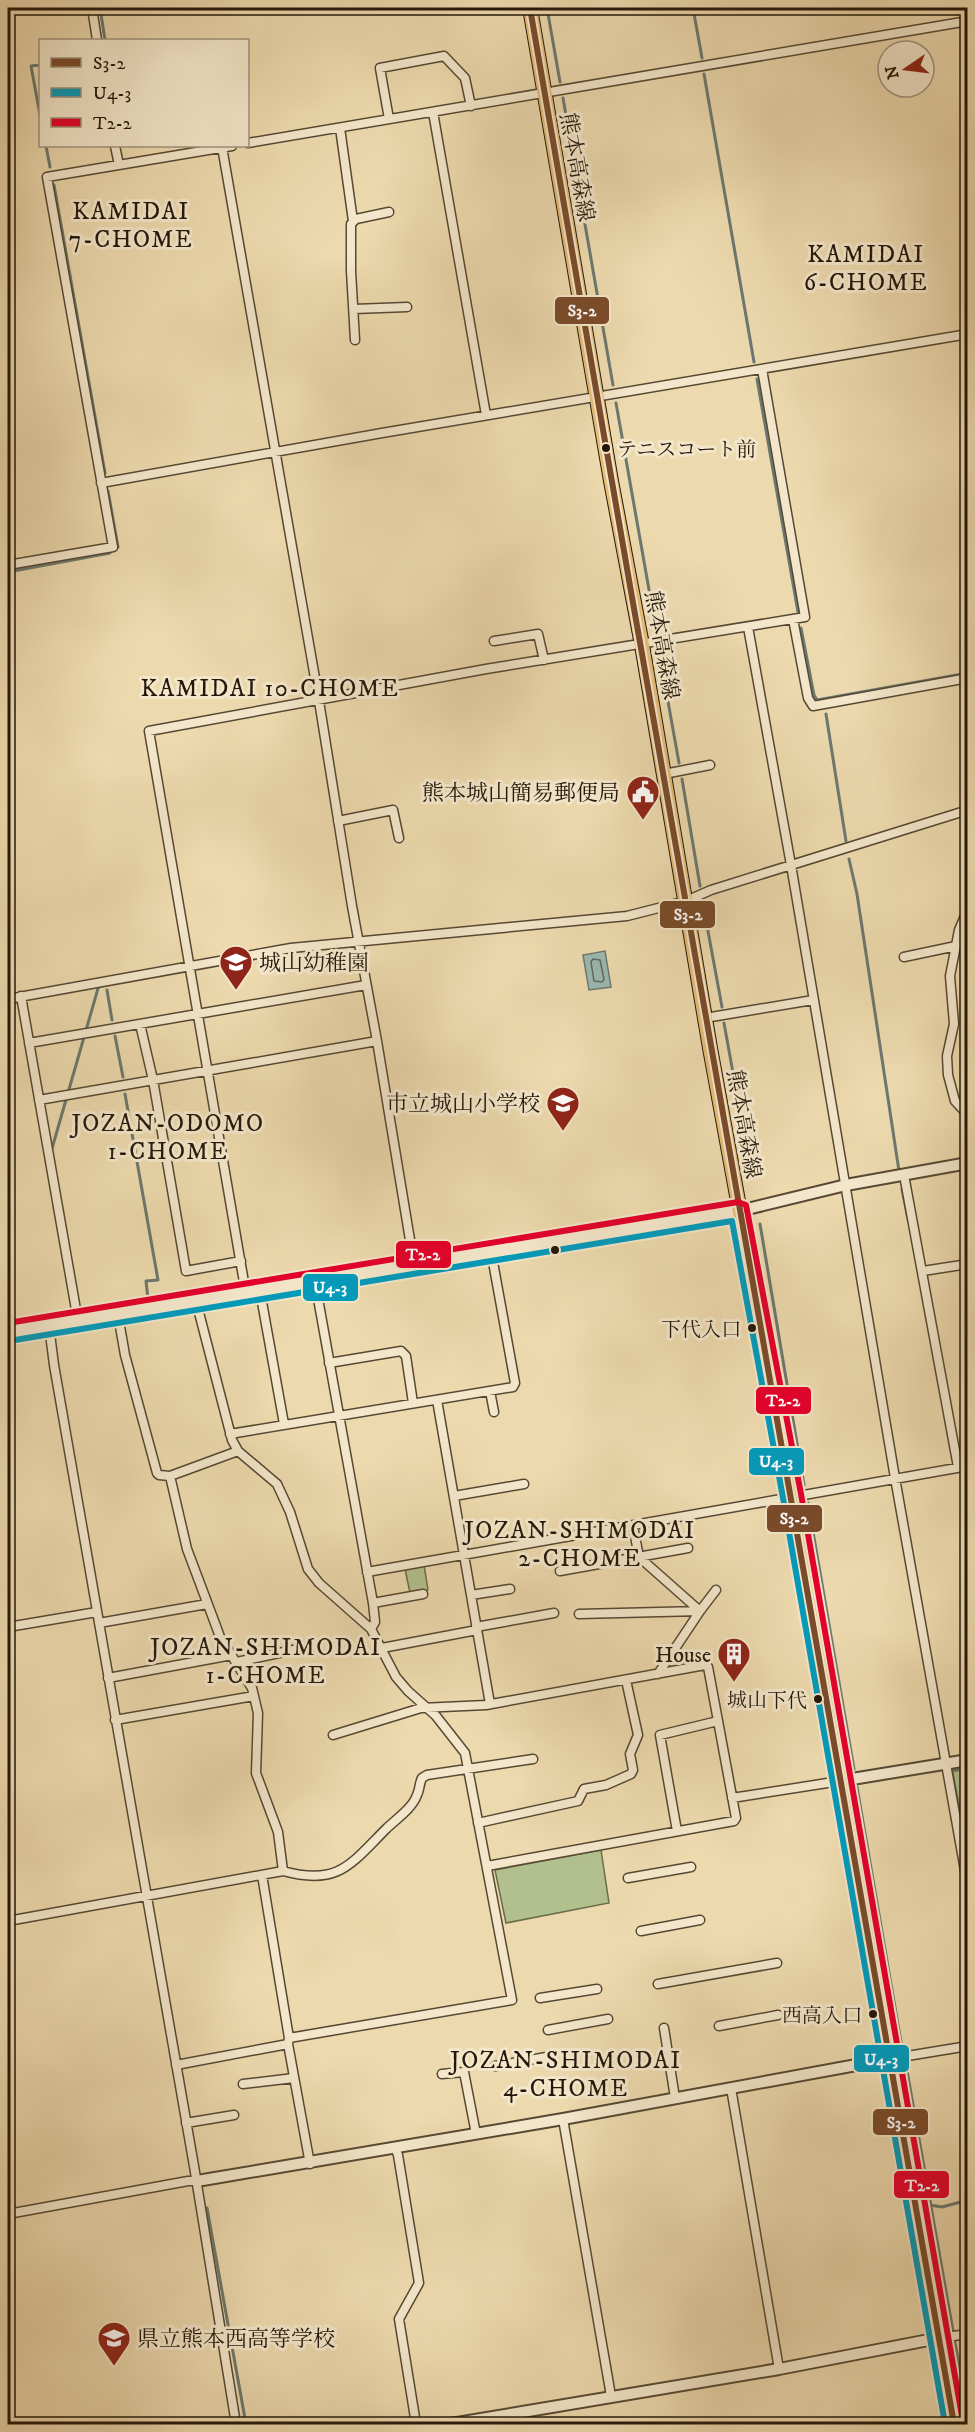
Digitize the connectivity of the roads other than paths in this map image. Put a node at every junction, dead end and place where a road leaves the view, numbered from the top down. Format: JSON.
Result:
{"nodes":[{"id":1,"x":92,"y":8,"type":"edge"},
{"id":2,"x":530,"y":8,"type":"edge"},
{"id":3,"x":968,"y":21,"type":"edge"},
{"id":4,"x":97,"y":39,"type":"edge"},
{"id":5,"x":544,"y":93,"type":"junction"},
{"id":6,"x":471,"y":106,"type":"junction"},
{"id":7,"x":433,"y":112,"type":"junction"},
{"id":8,"x":389,"y":119,"type":"junction"},
{"id":9,"x":340,"y":128,"type":"junction"},
{"id":10,"x":249,"y":143,"type":"edge"},
{"id":11,"x":115,"y":147,"type":"edge"},
{"id":12,"x":222,"y":147,"type":"joint"},
{"id":13,"x":119,"y":165,"type":"junction"},
{"id":14,"x":389,"y":212,"type":"dead end"},
{"id":15,"x":353,"y":221,"type":"junction"},
{"id":16,"x":407,"y":307,"type":"dead end"},
{"id":17,"x":354,"y":309,"type":"junction"},
{"id":18,"x":968,"y":334,"type":"edge"},
{"id":19,"x":355,"y":340,"type":"dead end"},
{"id":20,"x":762,"y":369,"type":"junction"},
{"id":21,"x":596,"y":397,"type":"junction"},
{"id":22,"x":486,"y":415,"type":"junction"},
{"id":23,"x":275,"y":454,"type":"junction"},
{"id":24,"x":100,"y":483,"type":"junction"},
{"id":25,"x":8,"y":566,"type":"edge"},
{"id":26,"x":793,"y":619,"type":"junction"},
{"id":27,"x":748,"y":627,"type":"junction"},
{"id":28,"x":494,"y":641,"type":"dead end"},
{"id":29,"x":642,"y":645,"type":"junction"},
{"id":30,"x":544,"y":660,"type":"junction"},
{"id":31,"x":968,"y":678,"type":"edge"},
{"id":32,"x":319,"y":701,"type":"junction"},
{"id":33,"x":710,"y":765,"type":"dead end"},
{"id":34,"x":664,"y":774,"type":"junction"},
{"id":35,"x":968,"y":810,"type":"edge"},
{"id":36,"x":338,"y":821,"type":"junction"},
{"id":37,"x":399,"y":838,"type":"dead end"},
{"id":38,"x":791,"y":865,"type":"junction"},
{"id":39,"x":968,"y":876,"type":"edge"},
{"id":40,"x":968,"y":881,"type":"edge"},
{"id":41,"x":686,"y":901,"type":"junction"},
{"id":42,"x":968,"y":909,"type":"edge"},
{"id":43,"x":358,"y":942,"type":"junction"},
{"id":44,"x":956,"y":946,"type":"junction"},
{"id":45,"x":904,"y":957,"type":"dead end"},
{"id":46,"x":189,"y":967,"type":"junction"},
{"id":47,"x":366,"y":985,"type":"junction"},
{"id":48,"x":21,"y":996,"type":"junction"},
{"id":49,"x":8,"y":999,"type":"edge"},
{"id":50,"x":813,"y":1000,"type":"junction"},
{"id":51,"x":197,"y":1014,"type":"junction"},
{"id":52,"x":705,"y":1018,"type":"junction"},
{"id":53,"x":140,"y":1024,"type":"junction"},
{"id":54,"x":377,"y":1041,"type":"junction"},
{"id":55,"x":29,"y":1043,"type":"junction"},
{"id":56,"x":207,"y":1071,"type":"junction"},
{"id":57,"x":153,"y":1080,"type":"junction"},
{"id":58,"x":39,"y":1100,"type":"junction"},
{"id":59,"x":968,"y":1115,"type":"edge"},
{"id":60,"x":968,"y":1163,"type":"edge"},
{"id":61,"x":904,"y":1174,"type":"junction"},
{"id":62,"x":846,"y":1185,"type":"junction"},
{"id":63,"x":739,"y":1210,"type":"junction"},
{"id":64,"x":491,"y":1251,"type":"junction"},
{"id":65,"x":241,"y":1261,"type":"junction"},
{"id":66,"x":414,"y":1264,"type":"junction"},
{"id":67,"x":968,"y":1264,"type":"edge"},
{"id":68,"x":923,"y":1271,"type":"junction"},
{"id":69,"x":315,"y":1282,"type":"junction"},
{"id":70,"x":260,"y":1291,"type":"junction"},
{"id":71,"x":246,"y":1294,"type":"junction"},
{"id":72,"x":196,"y":1301,"type":"junction"},
{"id":73,"x":118,"y":1315,"type":"junction"},
{"id":74,"x":78,"y":1321,"type":"junction"},
{"id":75,"x":49,"y":1326,"type":"junction"},
{"id":76,"x":8,"y":1332,"type":"edge"},
{"id":77,"x":329,"y":1363,"type":"junction"},
{"id":78,"x":490,"y":1391,"type":"junction"},
{"id":79,"x":437,"y":1400,"type":"junction"},
{"id":80,"x":413,"y":1403,"type":"junction"},
{"id":81,"x":494,"y":1412,"type":"dead end"},
{"id":82,"x":339,"y":1415,"type":"junction"},
{"id":83,"x":284,"y":1424,"type":"junction"},
{"id":84,"x":230,"y":1434,"type":"junction"},
{"id":85,"x":238,"y":1451,"type":"junction"},
{"id":86,"x":968,"y":1466,"type":"edge"},
{"id":87,"x":958,"y":1467,"type":"junction"},
{"id":88,"x":170,"y":1476,"type":"junction"},
{"id":89,"x":895,"y":1478,"type":"junction"},
{"id":90,"x":524,"y":1484,"type":"dead end"},
{"id":91,"x":454,"y":1496,"type":"junction"},
{"id":92,"x":792,"y":1496,"type":"junction"},
{"id":93,"x":633,"y":1526,"type":"junction"},
{"id":94,"x":688,"y":1548,"type":"dead end"},
{"id":95,"x":465,"y":1554,"type":"junction"},
{"id":96,"x":639,"y":1557,"type":"junction"},
{"id":97,"x":560,"y":1571,"type":"dead end"},
{"id":98,"x":367,"y":1572,"type":"junction"},
{"id":99,"x":510,"y":1589,"type":"dead end"},
{"id":100,"x":716,"y":1590,"type":"dead end"},
{"id":101,"x":423,"y":1594,"type":"dead end"},
{"id":102,"x":471,"y":1595,"type":"junction"},
{"id":103,"x":373,"y":1603,"type":"junction"},
{"id":104,"x":207,"y":1604,"type":"junction"},
{"id":105,"x":700,"y":1611,"type":"junction"},
{"id":106,"x":97,"y":1612,"type":"junction"},
{"id":107,"x":554,"y":1613,"type":"dead end"},
{"id":108,"x":579,"y":1614,"type":"dead end"},
{"id":109,"x":99,"y":1623,"type":"junction"},
{"id":110,"x":8,"y":1627,"type":"edge"},
{"id":111,"x":371,"y":1629,"type":"junction"},
{"id":112,"x":477,"y":1629,"type":"junction"},
{"id":113,"x":382,"y":1648,"type":"junction"},
{"id":114,"x":298,"y":1649,"type":"dead end"},
{"id":115,"x":234,"y":1659,"type":"junction"},
{"id":116,"x":658,"y":1674,"type":"junction"},
{"id":117,"x":108,"y":1678,"type":"junction"},
{"id":118,"x":626,"y":1680,"type":"junction"},
{"id":119,"x":254,"y":1696,"type":"junction"},
{"id":120,"x":490,"y":1704,"type":"junction"},
{"id":121,"x":427,"y":1707,"type":"junction"},
{"id":122,"x":115,"y":1720,"type":"junction"},
{"id":123,"x":718,"y":1721,"type":"junction"},
{"id":124,"x":333,"y":1735,"type":"dead end"},
{"id":125,"x":532,"y":1759,"type":"dead end"},
{"id":126,"x":968,"y":1760,"type":"edge"},
{"id":127,"x":946,"y":1763,"type":"junction"},
{"id":128,"x":467,"y":1769,"type":"junction"},
{"id":129,"x":840,"y":1780,"type":"junction"},
{"id":130,"x":732,"y":1798,"type":"junction"},
{"id":131,"x":478,"y":1823,"type":"junction"},
{"id":132,"x":677,"y":1831,"type":"junction"},
{"id":133,"x":487,"y":1866,"type":"junction"},
{"id":134,"x":691,"y":1867,"type":"dead end"},
{"id":135,"x":283,"y":1871,"type":"junction"},
{"id":136,"x":262,"y":1875,"type":"junction"},
{"id":137,"x":628,"y":1878,"type":"dead end"},
{"id":138,"x":968,"y":1887,"type":"edge"},
{"id":139,"x":147,"y":1896,"type":"junction"},
{"id":140,"x":700,"y":1920,"type":"dead end"},
{"id":141,"x":8,"y":1921,"type":"edge"},
{"id":142,"x":641,"y":1931,"type":"dead end"},
{"id":143,"x":777,"y":1963,"type":"dead end"},
{"id":144,"x":658,"y":1984,"type":"dead end"},
{"id":145,"x":597,"y":1989,"type":"dead end"},
{"id":146,"x":540,"y":1998,"type":"dead end"},
{"id":147,"x":778,"y":2015,"type":"dead end"},
{"id":148,"x":608,"y":2019,"type":"dead end"},
{"id":149,"x":719,"y":2026,"type":"dead end"},
{"id":150,"x":664,"y":2028,"type":"dead end"},
{"id":151,"x":548,"y":2030,"type":"dead end"},
{"id":152,"x":288,"y":2041,"type":"junction"},
{"id":153,"x":968,"y":2046,"type":"edge"},
{"id":154,"x":552,"y":2056,"type":"dead end"},
{"id":155,"x":889,"y":2059,"type":"junction"},
{"id":156,"x":176,"y":2065,"type":"junction"},
{"id":157,"x":495,"y":2066,"type":"dead end"},
{"id":158,"x":442,"y":2074,"type":"dead end"},
{"id":159,"x":294,"y":2078,"type":"junction"},
{"id":160,"x":243,"y":2084,"type":"dead end"},
{"id":161,"x":731,"y":2088,"type":"junction"},
{"id":162,"x":675,"y":2098,"type":"junction"},
{"id":163,"x":234,"y":2115,"type":"dead end"},
{"id":164,"x":563,"y":2119,"type":"junction"},
{"id":165,"x":186,"y":2123,"type":"junction"},
{"id":166,"x":476,"y":2134,"type":"junction"},
{"id":167,"x":395,"y":2148,"type":"junction"},
{"id":168,"x":310,"y":2164,"type":"junction"},
{"id":169,"x":197,"y":2181,"type":"junction"},
{"id":170,"x":8,"y":2214,"type":"edge"},
{"id":171,"x":968,"y":2334,"type":"edge"},
{"id":172,"x":939,"y":2338,"type":"junction"},
{"id":173,"x":779,"y":2369,"type":"junction"},
{"id":174,"x":610,"y":2398,"type":"junction"},
{"id":175,"x":236,"y":2424,"type":"edge"},
{"id":176,"x":416,"y":2424,"type":"edge"},
{"id":177,"x":452,"y":2424,"type":"edge"},
{"id":178,"x":954,"y":2424,"type":"edge"}],
"edges":[{"from":1,"to":4,"type":"street"},
{"from":2,"to":5,"type":"main road","name":"熊本高森線"},
{"from":3,"to":5,"type":"street"},
{"from":5,"to":6,"type":"street"},
{"from":5,"to":21,"type":"main road","name":"熊本高森線"},
{"from":6,"to":7,"type":"street"},
{"from":6,"to":8,"type":"street"},
{"from":7,"to":8,"type":"street"},
{"from":7,"to":22,"type":"street"},
{"from":8,"to":9,"type":"street"},
{"from":9,"to":10,"type":"street"},
{"from":9,"to":15,"type":"street"},
{"from":11,"to":13,"type":"street"},
{"from":12,"to":13,"type":"street"},
{"from":12,"to":23,"type":"street"},
{"from":13,"to":24,"type":"street"},
{"from":14,"to":15,"type":"street"},
{"from":15,"to":17,"type":"street"},
{"from":16,"to":17,"type":"street"},
{"from":17,"to":19,"type":"street"},
{"from":18,"to":20,"type":"street"},
{"from":20,"to":21,"type":"street"},
{"from":20,"to":26,"type":"street"},
{"from":21,"to":22,"type":"street"},
{"from":21,"to":29,"type":"main road","name":"熊本高森線"},
{"from":22,"to":23,"type":"street"},
{"from":23,"to":24,"type":"street"},
{"from":23,"to":32,"type":"street"},
{"from":24,"to":25,"type":"street"},
{"from":26,"to":27,"type":"street"},
{"from":26,"to":31,"type":"street"},
{"from":27,"to":29,"type":"street"},
{"from":27,"to":38,"type":"street"},
{"from":28,"to":30,"type":"street"},
{"from":29,"to":30,"type":"street"},
{"from":29,"to":34,"type":"main road","name":"熊本高森線"},
{"from":30,"to":32,"type":"street"},
{"from":32,"to":36,"type":"street"},
{"from":32,"to":46,"type":"street"},
{"from":33,"to":34,"type":"street"},
{"from":34,"to":41,"type":"main road","name":"熊本高森線"},
{"from":35,"to":38,"type":"street"},
{"from":36,"to":37,"type":"street"},
{"from":36,"to":43,"type":"street"},
{"from":38,"to":41,"type":"street"},
{"from":38,"to":50,"type":"street"},
{"from":39,"to":40,"type":"street"},
{"from":41,"to":43,"type":"street"},
{"from":41,"to":52,"type":"main road","name":"熊本高森線"},
{"from":42,"to":44,"type":"street"},
{"from":43,"to":46,"type":"street"},
{"from":43,"to":47,"type":"street"},
{"from":44,"to":45,"type":"street"},
{"from":44,"to":59,"type":"street"},
{"from":46,"to":48,"type":"street"},
{"from":46,"to":51,"type":"street"},
{"from":47,"to":51,"type":"street"},
{"from":47,"to":54,"type":"street"},
{"from":48,"to":49,"type":"street"},
{"from":48,"to":55,"type":"street"},
{"from":50,"to":52,"type":"street"},
{"from":50,"to":62,"type":"street"},
{"from":51,"to":53,"type":"street"},
{"from":51,"to":56,"type":"street"},
{"from":52,"to":63,"type":"main road","name":"熊本高森線"},
{"from":53,"to":55,"type":"street"},
{"from":53,"to":57,"type":"street"},
{"from":54,"to":56,"type":"street"},
{"from":54,"to":66,"type":"street"},
{"from":55,"to":58,"type":"street"},
{"from":56,"to":57,"type":"street"},
{"from":56,"to":65,"type":"street"},
{"from":57,"to":58,"type":"street"},
{"from":57,"to":65,"type":"street"},
{"from":58,"to":74,"type":"street"},
{"from":60,"to":61,"type":"street"},
{"from":61,"to":62,"type":"street"},
{"from":61,"to":68,"type":"street"},
{"from":62,"to":63,"type":"street"},
{"from":62,"to":89,"type":"street"},
{"from":63,"to":64,"type":"street"},
{"from":63,"to":92,"type":"main road","name":"熊本高森線"},
{"from":64,"to":66,"type":"street"},
{"from":64,"to":78,"type":"street"},
{"from":65,"to":71,"type":"street"},
{"from":66,"to":69,"type":"street"},
{"from":67,"to":68,"type":"street"},
{"from":68,"to":87,"type":"street"},
{"from":69,"to":70,"type":"street"},
{"from":69,"to":77,"type":"street"},
{"from":70,"to":71,"type":"street"},
{"from":70,"to":83,"type":"street"},
{"from":71,"to":72,"type":"street"},
{"from":72,"to":73,"type":"street"},
{"from":72,"to":84,"type":"street"},
{"from":73,"to":74,"type":"street"},
{"from":73,"to":88,"type":"street"},
{"from":74,"to":75,"type":"street"},
{"from":75,"to":76,"type":"street"},
{"from":75,"to":106,"type":"street"},
{"from":77,"to":80,"type":"street"},
{"from":77,"to":82,"type":"street"},
{"from":78,"to":79,"type":"street"},
{"from":78,"to":81,"type":"street"},
{"from":79,"to":80,"type":"street"},
{"from":79,"to":91,"type":"street"},
{"from":80,"to":82,"type":"street"},
{"from":82,"to":83,"type":"street"},
{"from":82,"to":98,"type":"street"},
{"from":83,"to":84,"type":"street"},
{"from":84,"to":85,"type":"street"},
{"from":85,"to":88,"type":"street"},
{"from":85,"to":111,"type":"street"},
{"from":86,"to":87,"type":"street"},
{"from":87,"to":89,"type":"street"},
{"from":88,"to":104,"type":"street"},
{"from":89,"to":92,"type":"street"},
{"from":89,"to":127,"type":"street"},
{"from":90,"to":91,"type":"street"},
{"from":91,"to":95,"type":"street"},
{"from":92,"to":93,"type":"street"},
{"from":92,"to":129,"type":"main road","name":"熊本高森線"},
{"from":93,"to":95,"type":"street"},
{"from":93,"to":96,"type":"street"},
{"from":94,"to":96,"type":"street"},
{"from":95,"to":98,"type":"street"},
{"from":95,"to":102,"type":"street"},
{"from":96,"to":97,"type":"street"},
{"from":96,"to":105,"type":"street"},
{"from":98,"to":103,"type":"street"},
{"from":99,"to":102,"type":"street"},
{"from":100,"to":105,"type":"street"},
{"from":101,"to":103,"type":"street"},
{"from":102,"to":112,"type":"street"},
{"from":103,"to":111,"type":"street"},
{"from":104,"to":109,"type":"street"},
{"from":104,"to":115,"type":"street"},
{"from":105,"to":108,"type":"street"},
{"from":105,"to":116,"type":"street"},
{"from":106,"to":109,"type":"street"},
{"from":106,"to":110,"type":"street"},
{"from":107,"to":112,"type":"street"},
{"from":109,"to":117,"type":"street"},
{"from":111,"to":113,"type":"street"},
{"from":112,"to":113,"type":"street"},
{"from":112,"to":120,"type":"street"},
{"from":113,"to":121,"type":"street"},
{"from":114,"to":115,"type":"street"},
{"from":115,"to":117,"type":"street"},
{"from":115,"to":119,"type":"street"},
{"from":116,"to":118,"type":"street"},
{"from":116,"to":123,"type":"street"},
{"from":117,"to":122,"type":"street"},
{"from":118,"to":120,"type":"street"},
{"from":118,"to":131,"type":"street"},
{"from":119,"to":122,"type":"street"},
{"from":119,"to":135,"type":"street"},
{"from":120,"to":121,"type":"street"},
{"from":121,"to":124,"type":"street"},
{"from":121,"to":128,"type":"street"},
{"from":122,"to":139,"type":"street"},
{"from":123,"to":130,"type":"street"},
{"from":123,"to":132,"type":"street"},
{"from":125,"to":128,"type":"street"},
{"from":126,"to":127,"type":"street"},
{"from":127,"to":129,"type":"street"},
{"from":127,"to":138,"type":"street"},
{"from":128,"to":131,"type":"street"},
{"from":128,"to":135,"type":"street"},
{"from":129,"to":130,"type":"street"},
{"from":129,"to":155,"type":"main road","name":"熊本高森線"},
{"from":130,"to":132,"type":"street"},
{"from":131,"to":133,"type":"street"},
{"from":132,"to":133,"type":"street"},
{"from":133,"to":152,"type":"street"},
{"from":134,"to":137,"type":"street"},
{"from":135,"to":136,"type":"street"},
{"from":136,"to":139,"type":"street"},
{"from":136,"to":152,"type":"street"},
{"from":139,"to":141,"type":"street"},
{"from":139,"to":156,"type":"street"},
{"from":140,"to":142,"type":"street"},
{"from":143,"to":144,"type":"street"},
{"from":145,"to":146,"type":"street"},
{"from":147,"to":149,"type":"street"},
{"from":148,"to":151,"type":"street"},
{"from":150,"to":162,"type":"street"},
{"from":152,"to":156,"type":"street"},
{"from":152,"to":159,"type":"street"},
{"from":153,"to":155,"type":"street"},
{"from":154,"to":157,"type":"street"},
{"from":155,"to":161,"type":"street"},
{"from":155,"to":172,"type":"main road","name":"熊本高森線"},
{"from":156,"to":165,"type":"street"},
{"from":158,"to":166,"type":"street"},
{"from":159,"to":160,"type":"street"},
{"from":159,"to":168,"type":"street"},
{"from":161,"to":162,"type":"street"},
{"from":161,"to":173,"type":"street"},
{"from":162,"to":164,"type":"street"},
{"from":163,"to":165,"type":"street"},
{"from":164,"to":166,"type":"street"},
{"from":164,"to":174,"type":"street"},
{"from":165,"to":169,"type":"street"},
{"from":166,"to":167,"type":"street"},
{"from":167,"to":168,"type":"street"},
{"from":167,"to":176,"type":"street"},
{"from":168,"to":169,"type":"street"},
{"from":169,"to":170,"type":"street"},
{"from":169,"to":175,"type":"street"},
{"from":171,"to":172,"type":"street"},
{"from":172,"to":173,"type":"street"},
{"from":172,"to":178,"type":"main road","name":"熊本高森線"},
{"from":173,"to":174,"type":"street"},
{"from":174,"to":177,"type":"street"}]}
